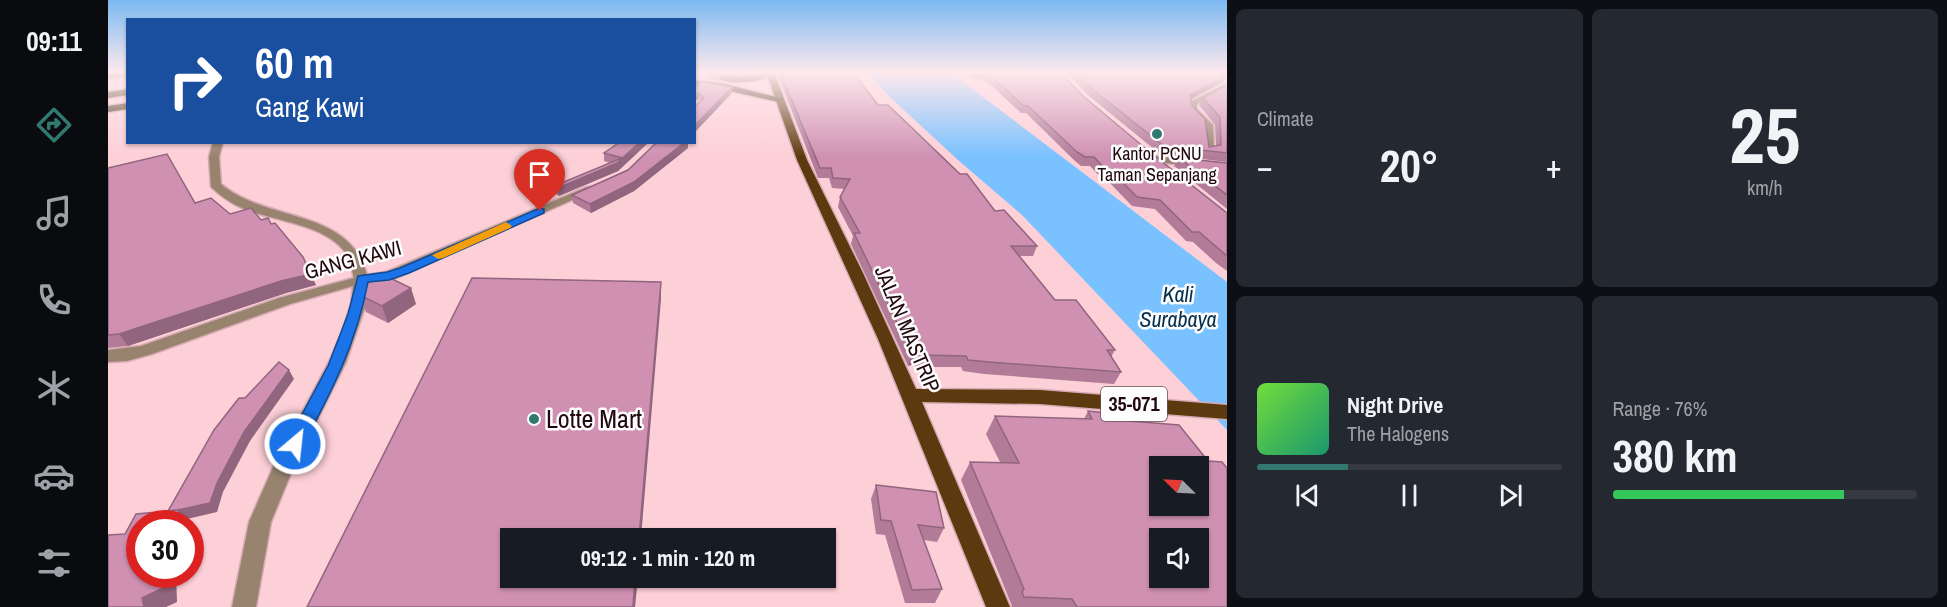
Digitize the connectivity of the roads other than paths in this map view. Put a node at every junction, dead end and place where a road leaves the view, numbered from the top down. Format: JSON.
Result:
{"nodes":[{"id":1,"x":780,"y":100,"type":"edge"},
{"id":2,"x":1197,"y":100,"type":"edge"},
{"id":3,"x":126,"y":106,"type":"edge"},
{"id":4,"x":108,"y":110,"type":"edge"},
{"id":5,"x":217,"y":144,"type":"edge"},
{"id":6,"x":1209,"y":152,"type":"edge"},
{"id":7,"x":1153,"y":159,"type":"edge"},
{"id":8,"x":1227,"y":167,"type":"edge"},
{"id":9,"x":603,"y":184,"type":"edge"},
{"id":10,"x":362,"y":279,"type":"junction"},
{"id":11,"x":108,"y":356,"type":"edge"},
{"id":12,"x":909,"y":395,"type":"junction"},
{"id":13,"x":1227,"y":412,"type":"edge"},
{"id":14,"x":244,"y":607,"type":"edge"},
{"id":15,"x":998,"y":607,"type":"edge"}],
"edges":[{"from":1,"to":12,"type":"main road","name":"JALAN MASTRIP"},
{"from":2,"to":6,"type":"street"},
{"from":3,"to":4,"type":"highway"},
{"from":5,"to":10,"type":"street"},
{"from":7,"to":8,"type":"street"},
{"from":9,"to":10,"type":"street","name":"GANG KAWI"},
{"from":10,"to":11,"type":"street","name":"GANG KAWI"},
{"from":10,"to":14,"type":"street"},
{"from":12,"to":13,"type":"main road","number":"35-071"},
{"from":12,"to":15,"type":"main road","name":"JALAN MASTRIP"}]}
